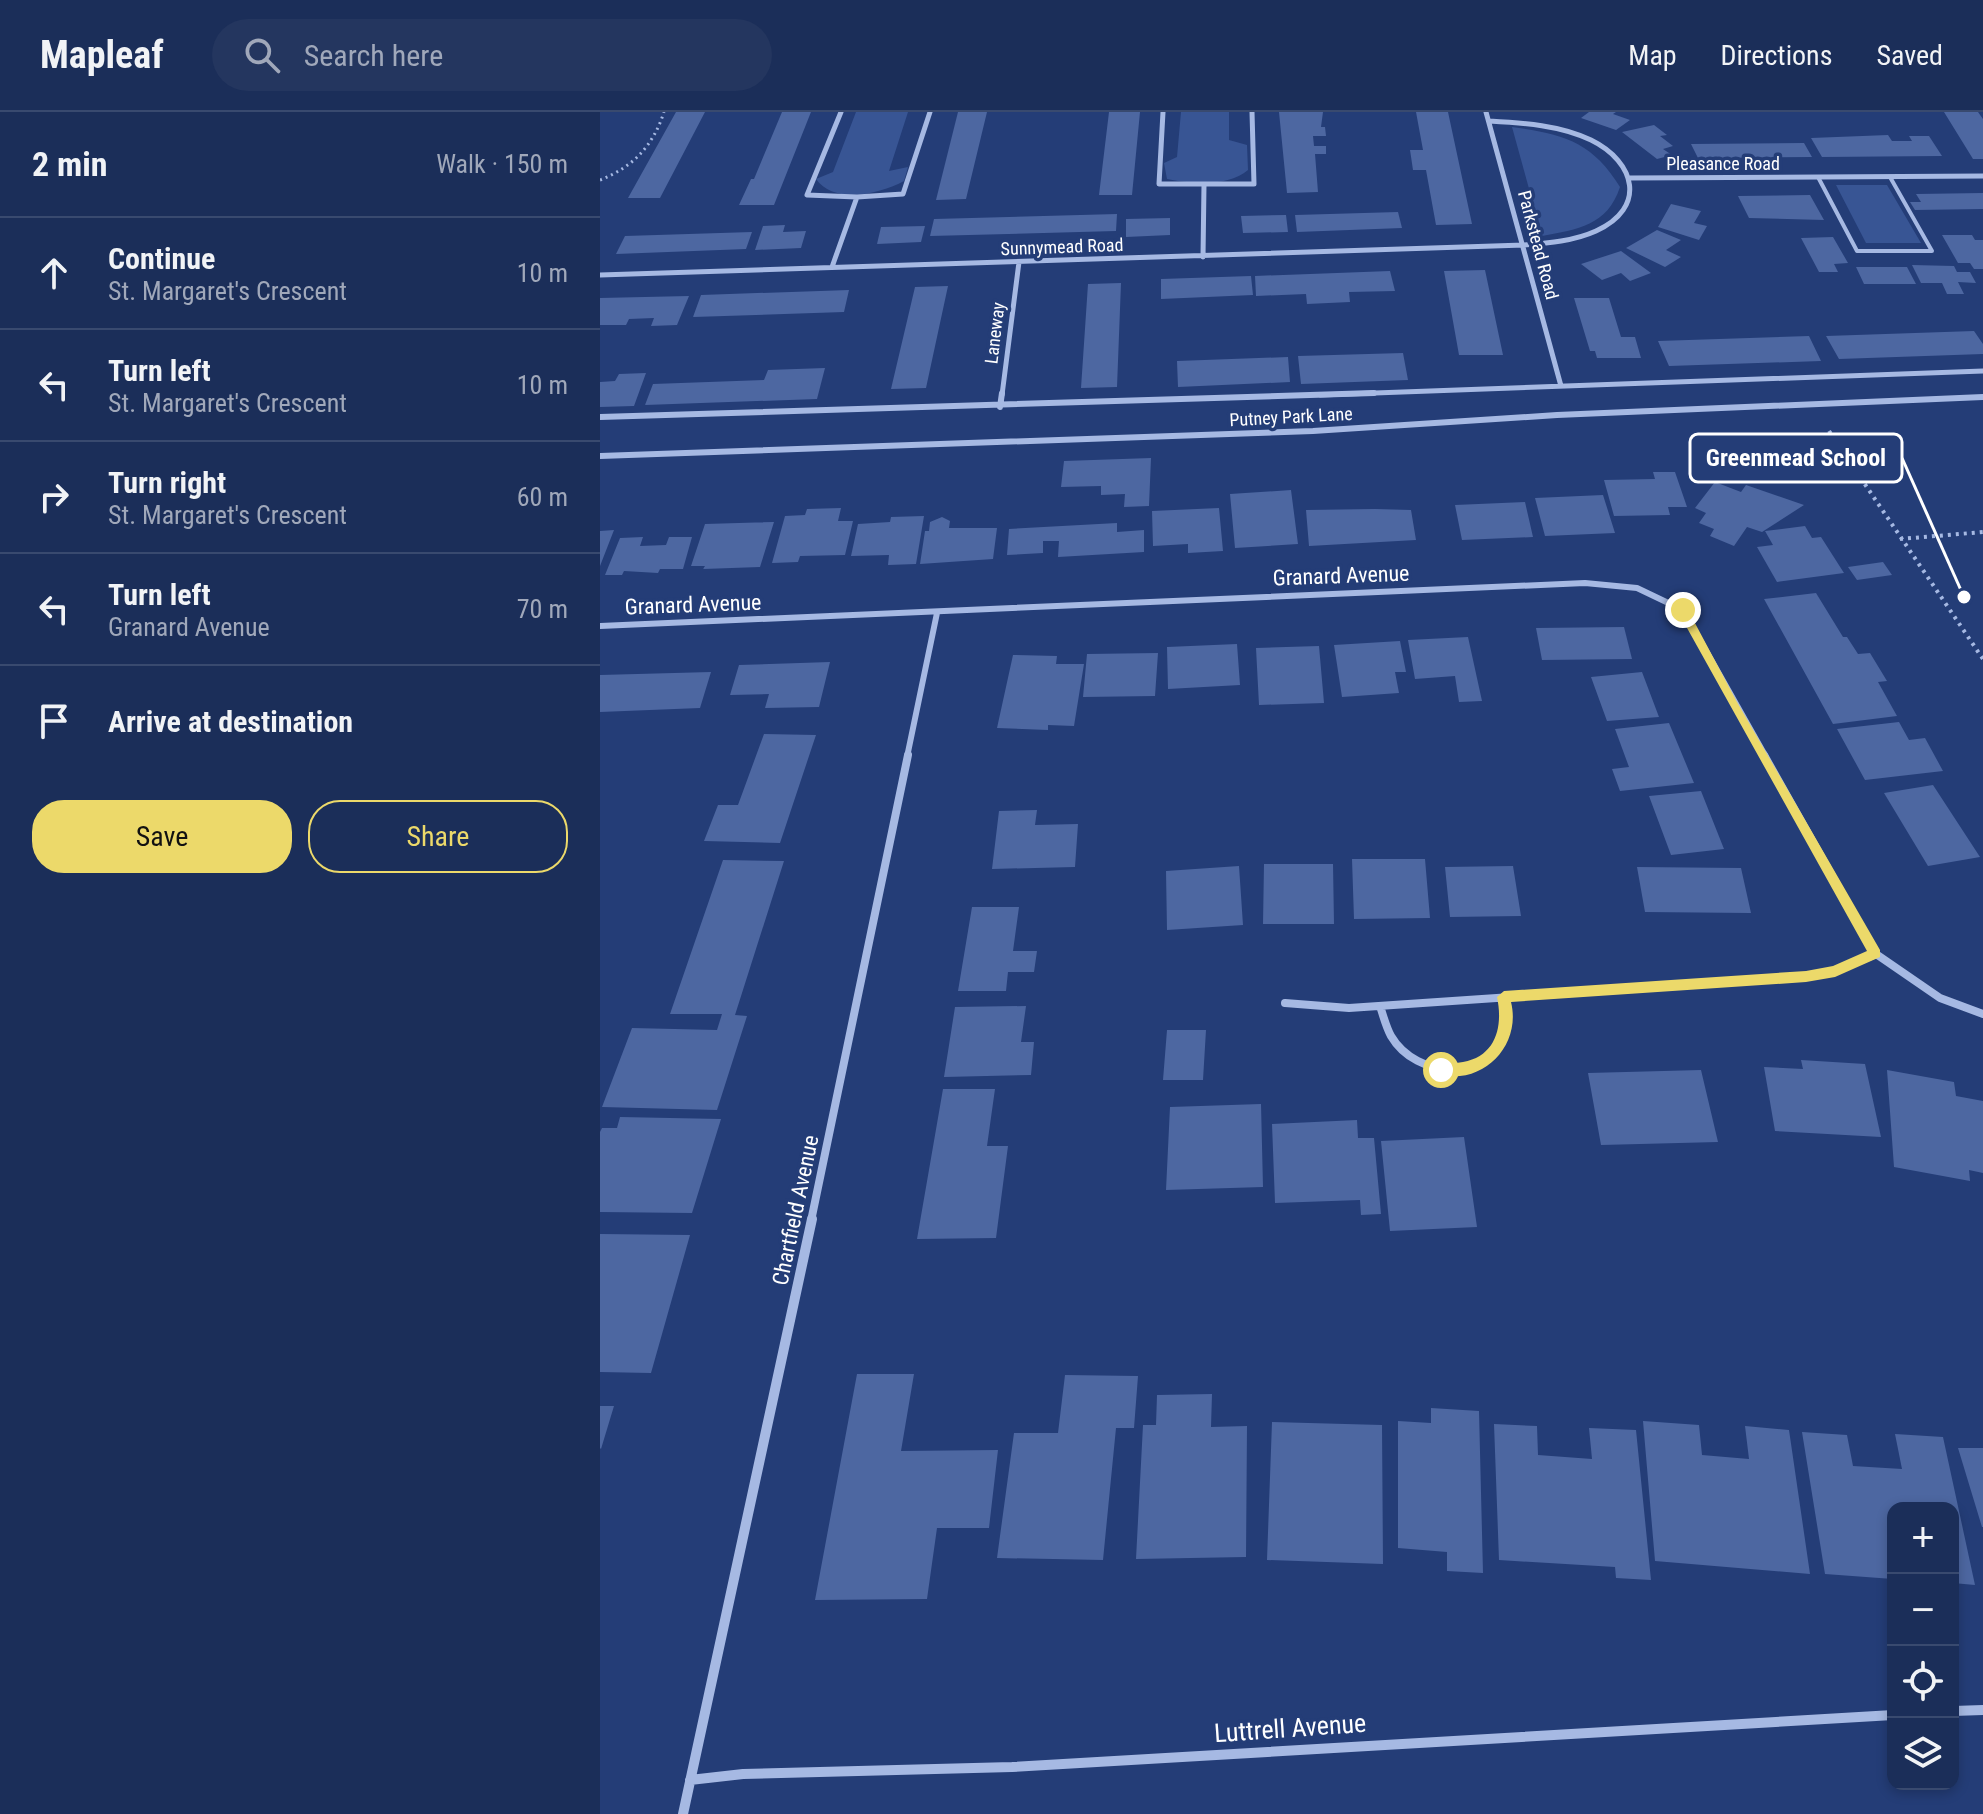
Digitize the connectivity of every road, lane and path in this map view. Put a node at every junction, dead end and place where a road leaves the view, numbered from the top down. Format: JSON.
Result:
{"nodes":[{"id":1,"x":664,"y":112,"type":"edge"},
{"id":2,"x":841,"y":112,"type":"edge"},
{"id":3,"x":930,"y":112,"type":"edge"},
{"id":4,"x":1163,"y":112,"type":"edge"},
{"id":5,"x":1252,"y":112,"type":"edge"},
{"id":6,"x":1486,"y":112,"type":"edge"},
{"id":7,"x":1489,"y":121,"type":"junction"},
{"id":8,"x":1983,"y":176,"type":"edge"},
{"id":9,"x":1818,"y":177,"type":"junction"},
{"id":10,"x":1890,"y":177,"type":"junction"},
{"id":11,"x":1629,"y":178,"type":"junction"},
{"id":12,"x":600,"y":180,"type":"edge"},
{"id":13,"x":1204,"y":185,"type":"junction"},
{"id":14,"x":857,"y":197,"type":"junction"},
{"id":15,"x":1524,"y":245,"type":"junction"},
{"id":16,"x":1203,"y":257,"type":"junction"},
{"id":17,"x":1019,"y":262,"type":"junction"},
{"id":18,"x":832,"y":267,"type":"junction"},
{"id":19,"x":600,"y":275,"type":"edge"},
{"id":20,"x":1983,"y":371,"type":"edge"},
{"id":21,"x":1561,"y":386,"type":"junction"},
{"id":22,"x":1983,"y":397,"type":"edge"},
{"id":23,"x":1813,"y":405,"type":"junction"},
{"id":24,"x":1000,"y":407,"type":"junction"},
{"id":25,"x":600,"y":417,"type":"edge"},
{"id":26,"x":600,"y":456,"type":"edge"},
{"id":27,"x":1983,"y":532,"type":"edge"},
{"id":28,"x":1900,"y":539,"type":"junction"},
{"id":29,"x":937,"y":613,"type":"junction"},
{"id":30,"x":600,"y":626,"type":"edge"},
{"id":31,"x":1983,"y":659,"type":"edge"},
{"id":32,"x":1876,"y":954,"type":"junction"},
{"id":33,"x":1504,"y":997,"type":"junction"},
{"id":34,"x":1285,"y":1003,"type":"dead end"},
{"id":35,"x":1380,"y":1006,"type":"junction"},
{"id":36,"x":1983,"y":1014,"type":"edge"},
{"id":37,"x":1983,"y":1710,"type":"edge"},
{"id":38,"x":1959,"y":1711,"type":"edge"},
{"id":39,"x":1887,"y":1715,"type":"edge"},
{"id":40,"x":690,"y":1780,"type":"junction"},
{"id":41,"x":683,"y":1814,"type":"edge"}],
"edges":[{"from":1,"to":12,"type":"path"},
{"from":2,"to":14,"type":"street"},
{"from":3,"to":14,"type":"street"},
{"from":4,"to":13,"type":"street"},
{"from":5,"to":13,"type":"street"},
{"from":6,"to":7,"type":"street","name":"Parkstead Road"},
{"from":7,"to":11,"type":"street"},
{"from":7,"to":15,"type":"street","name":"Parkstead Road"},
{"from":8,"to":10,"type":"street","name":"Pleasance Road"},
{"from":9,"to":10,"type":"street","name":"Pleasance Road"},
{"from":9,"to":10,"type":"lane"},
{"from":9,"to":11,"type":"street","name":"Pleasance Road"},
{"from":11,"to":15,"type":"street"},
{"from":13,"to":16,"type":"street"},
{"from":14,"to":18,"type":"street"},
{"from":15,"to":16,"type":"street","name":"Sunnymead Road"},
{"from":15,"to":21,"type":"street","name":"Parkstead Road"},
{"from":16,"to":17,"type":"street","name":"Sunnymead Road"},
{"from":17,"to":18,"type":"street","name":"Sunnymead Road"},
{"from":17,"to":24,"type":"street","name":"Laneway"},
{"from":18,"to":19,"type":"street","name":"Sunnymead Road"},
{"from":20,"to":21,"type":"street","name":"Putney Park Lane"},
{"from":21,"to":24,"type":"street","name":"Putney Park Lane"},
{"from":22,"to":23,"type":"street","name":"Putney Park Lane"},
{"from":23,"to":26,"type":"street","name":"Putney Park Lane"},
{"from":23,"to":28,"type":"path"},
{"from":24,"to":25,"type":"street","name":"Putney Park Lane"},
{"from":27,"to":28,"type":"path"},
{"from":28,"to":31,"type":"path"},
{"from":29,"to":30,"type":"street","name":"Granard Avenue"},
{"from":29,"to":32,"type":"street","name":"Granard Avenue"},
{"from":29,"to":40,"type":"street","name":"Chartfield Avenue"},
{"from":32,"to":33,"type":"street"},
{"from":32,"to":36,"type":"street"},
{"from":33,"to":35,"type":"street"},
{"from":33,"to":35,"type":"street"},
{"from":34,"to":35,"type":"street"},
{"from":37,"to":38,"type":"street"},
{"from":39,"to":40,"type":"street","name":"Luttrell Avenue"},
{"from":40,"to":41,"type":"street","name":"Chartfield Avenue"}]}
